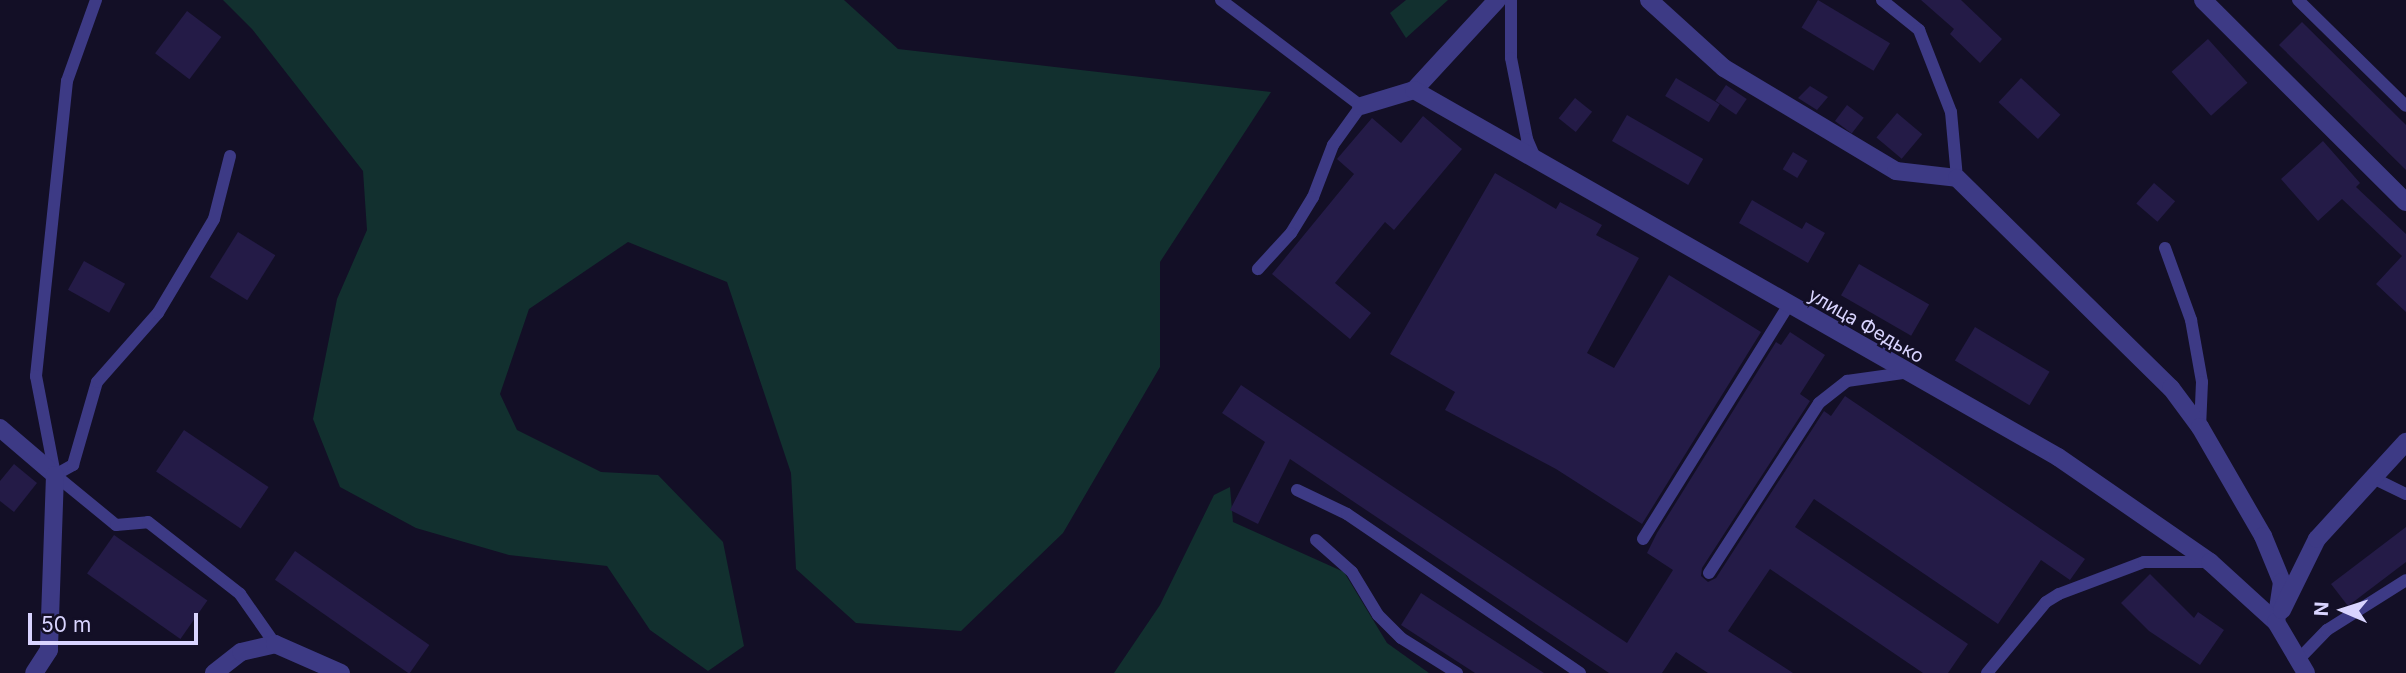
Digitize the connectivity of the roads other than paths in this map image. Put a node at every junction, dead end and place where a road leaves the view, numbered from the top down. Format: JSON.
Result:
{"nodes":[{"id":1,"x":96,"y":0,"type":"edge"},
{"id":2,"x":1221,"y":0,"type":"edge"},
{"id":3,"x":1497,"y":0,"type":"edge"},
{"id":4,"x":1511,"y":0,"type":"edge"},
{"id":5,"x":1649,"y":0,"type":"edge"},
{"id":6,"x":1882,"y":0,"type":"edge"},
{"id":7,"x":2203,"y":0,"type":"edge"},
{"id":8,"x":2298,"y":0,"type":"edge"},
{"id":9,"x":1414,"y":90,"type":"junction"},
{"id":10,"x":1361,"y":106,"type":"junction"},
{"id":11,"x":2406,"y":106,"type":"edge"},
{"id":12,"x":230,"y":156,"type":"dead end"},
{"id":13,"x":1536,"y":161,"type":"junction"},
{"id":14,"x":1957,"y":178,"type":"junction"},
{"id":15,"x":2406,"y":202,"type":"edge"},
{"id":16,"x":2165,"y":248,"type":"dead end"},
{"id":17,"x":1258,"y":270,"type":"dead end"},
{"id":18,"x":1788,"y":306,"type":"junction"},
{"id":19,"x":1904,"y":373,"type":"junction"},
{"id":20,"x":2200,"y":426,"type":"junction"},
{"id":21,"x":0,"y":428,"type":"edge"},
{"id":22,"x":2406,"y":442,"type":"edge"},
{"id":23,"x":55,"y":475,"type":"junction"},
{"id":24,"x":2371,"y":477,"type":"junction"},
{"id":25,"x":1297,"y":490,"type":"dead end"},
{"id":26,"x":2406,"y":494,"type":"edge"},
{"id":27,"x":1643,"y":539,"type":"dead end"},
{"id":28,"x":1317,"y":540,"type":"dead end"},
{"id":29,"x":2210,"y":562,"type":"junction"},
{"id":30,"x":1709,"y":573,"type":"dead end"},
{"id":31,"x":2406,"y":580,"type":"edge"},
{"id":32,"x":2276,"y":622,"type":"junction"},
{"id":33,"x":275,"y":644,"type":"junction"},
{"id":34,"x":2302,"y":666,"type":"edge"},
{"id":35,"x":34,"y":673,"type":"edge"},
{"id":36,"x":214,"y":673,"type":"edge"},
{"id":37,"x":341,"y":673,"type":"edge"},
{"id":38,"x":1457,"y":673,"type":"edge"},
{"id":39,"x":1580,"y":673,"type":"edge"},
{"id":40,"x":1987,"y":673,"type":"edge"}],
"edges":[{"from":1,"to":23,"type":"lane"},
{"from":2,"to":10,"type":"lane"},
{"from":3,"to":9,"type":"street"},
{"from":4,"to":13,"type":"lane"},
{"from":5,"to":14,"type":"street"},
{"from":6,"to":14,"type":"lane"},
{"from":7,"to":15,"type":"street"},
{"from":8,"to":11,"type":"lane"},
{"from":9,"to":10,"type":"street"},
{"from":9,"to":13,"type":"street","name":"улица Федько"},
{"from":10,"to":17,"type":"lane"},
{"from":12,"to":23,"type":"lane"},
{"from":13,"to":18,"type":"street","name":"улица Федько"},
{"from":14,"to":20,"type":"street"},
{"from":16,"to":20,"type":"lane"},
{"from":18,"to":19,"type":"street","name":"улица Федько"},
{"from":18,"to":27,"type":"lane"},
{"from":19,"to":29,"type":"street","name":"улица Федько"},
{"from":19,"to":30,"type":"lane"},
{"from":20,"to":32,"type":"street"},
{"from":21,"to":23,"type":"street"},
{"from":22,"to":24,"type":"street"},
{"from":23,"to":33,"type":"lane"},
{"from":23,"to":35,"type":"street"},
{"from":24,"to":26,"type":"lane"},
{"from":24,"to":32,"type":"street"},
{"from":25,"to":39,"type":"lane"},
{"from":28,"to":38,"type":"lane"},
{"from":29,"to":32,"type":"street","name":"улица Федько"},
{"from":29,"to":40,"type":"lane"},
{"from":31,"to":34,"type":"lane"},
{"from":32,"to":34,"type":"street","name":"улица Федько"},
{"from":33,"to":36,"type":"street"},
{"from":33,"to":37,"type":"street"}]}
